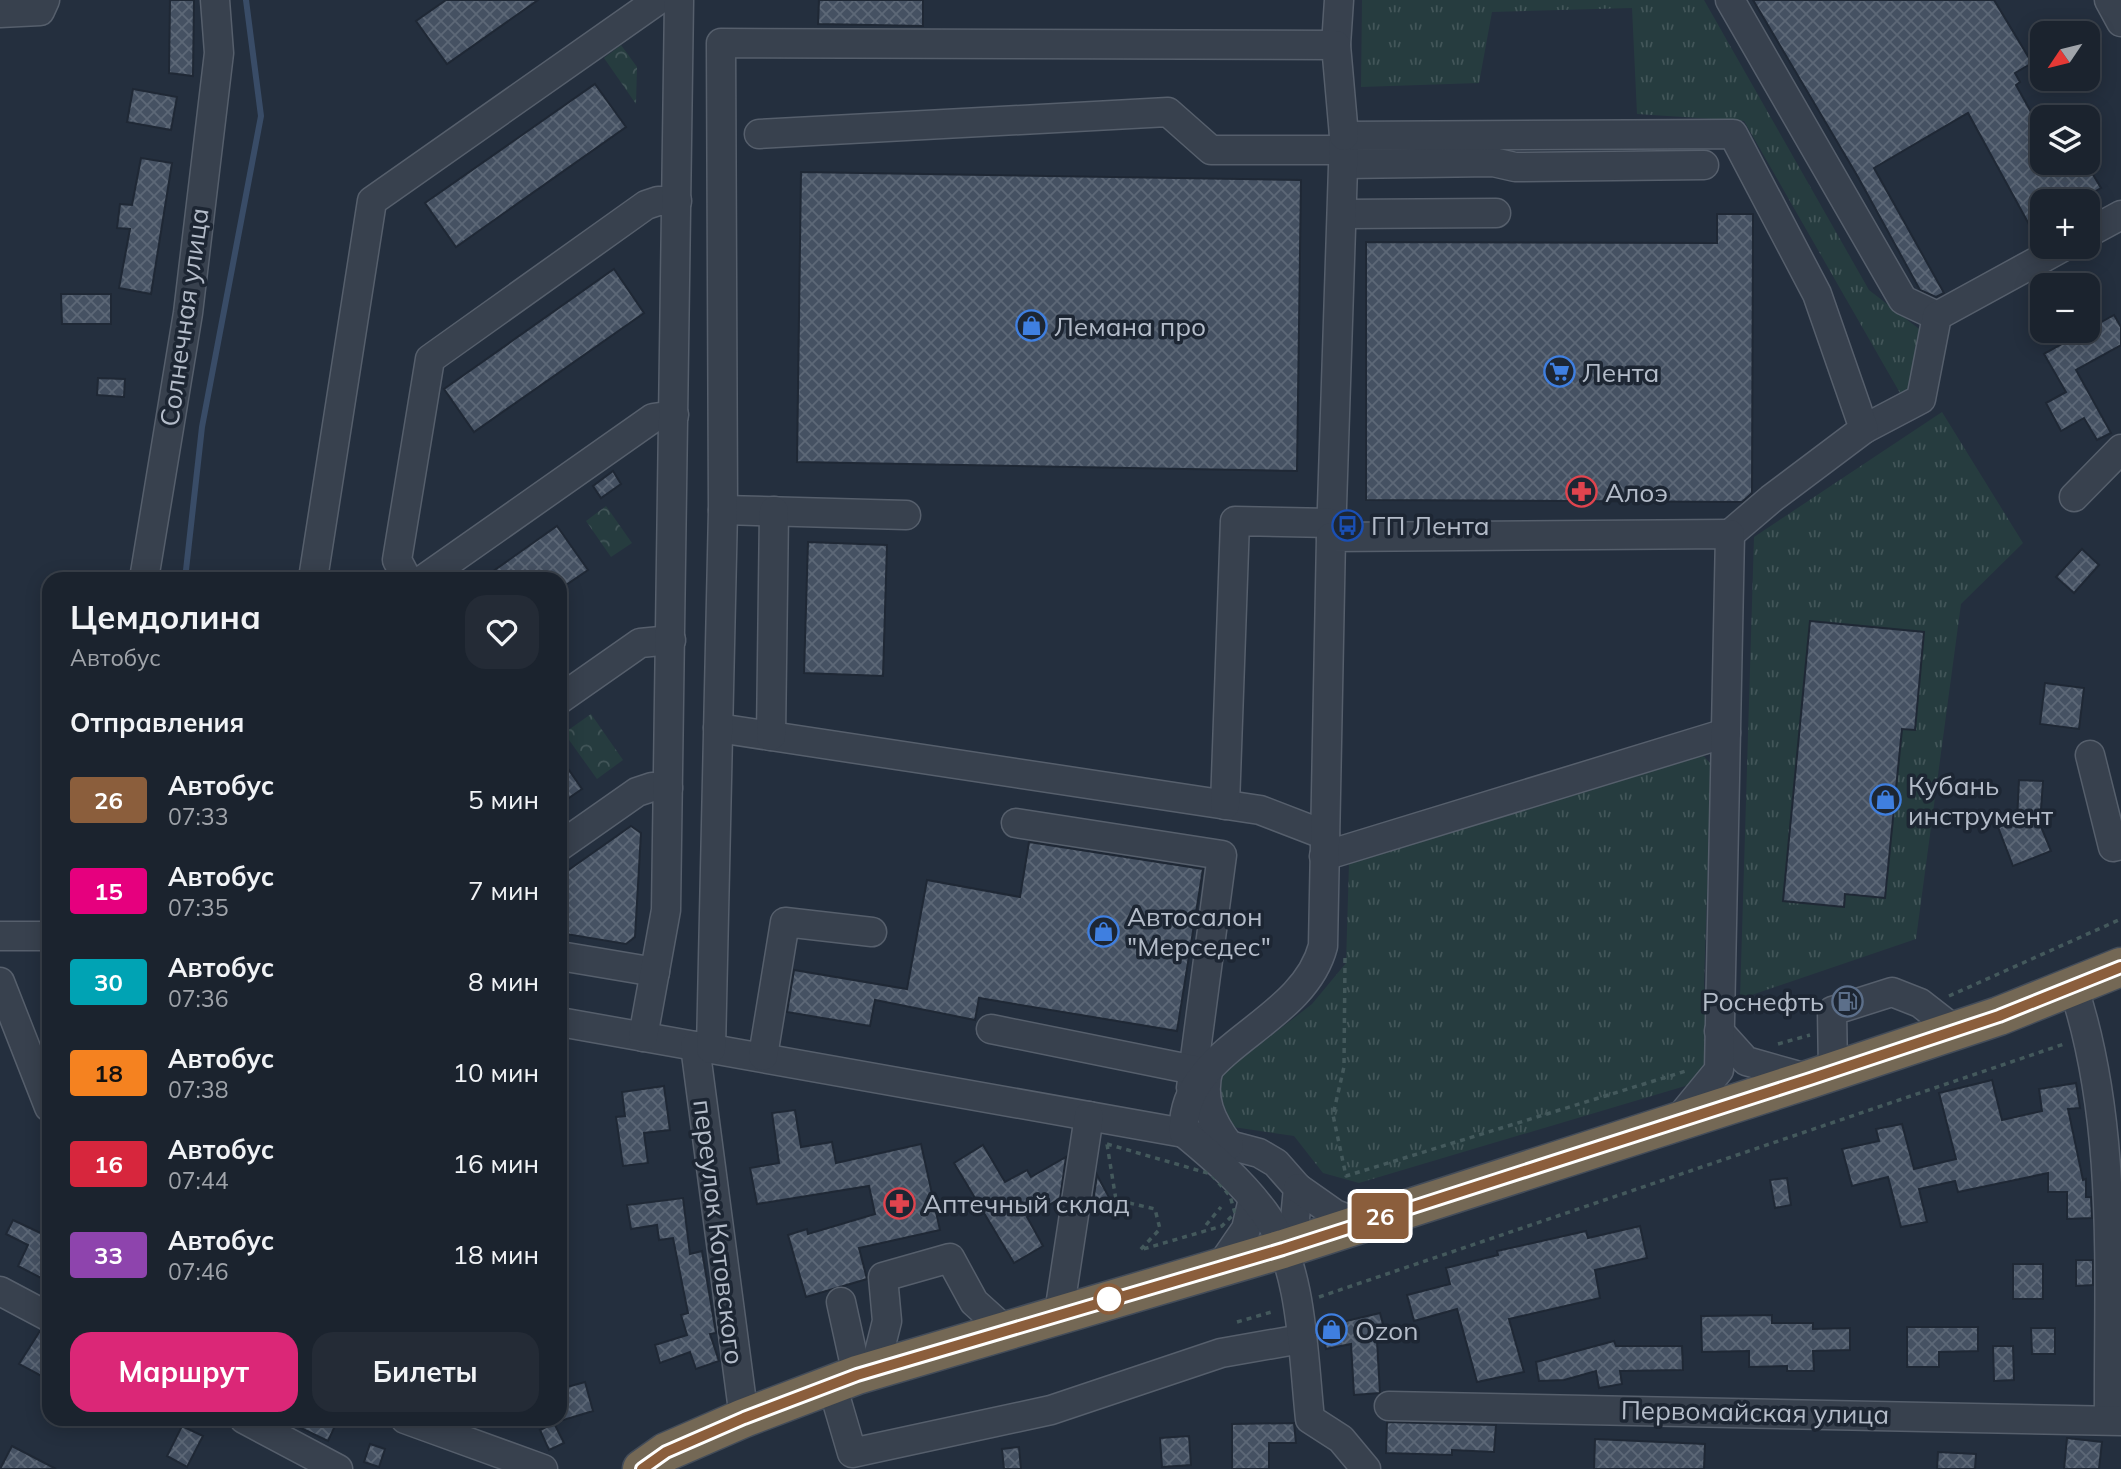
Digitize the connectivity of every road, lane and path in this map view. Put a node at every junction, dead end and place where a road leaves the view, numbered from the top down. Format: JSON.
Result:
{"nodes":[{"id":1,"x":45,"y":0,"type":"edge"},
{"id":2,"x":215,"y":0,"type":"edge"},
{"id":3,"x":657,"y":0,"type":"edge"},
{"id":4,"x":680,"y":0,"type":"edge"},
{"id":5,"x":1339,"y":0,"type":"edge"},
{"id":6,"x":1730,"y":0,"type":"edge"},
{"id":7,"x":2109,"y":0,"type":"edge"},
{"id":8,"x":0,"y":12,"type":"edge"},
{"id":9,"x":2121,"y":22,"type":"edge"},
{"id":10,"x":1336,"y":45,"type":"junction"},
{"id":11,"x":759,"y":134,"type":"dead end"},
{"id":12,"x":1344,"y":150,"type":"junction"},
{"id":13,"x":1704,"y":164,"type":"dead end"},
{"id":14,"x":677,"y":201,"type":"junction"},
{"id":15,"x":1496,"y":213,"type":"dead end"},
{"id":16,"x":1344,"y":214,"type":"junction"},
{"id":17,"x":2121,"y":215,"type":"edge"},
{"id":18,"x":2100,"y":226,"type":"edge"},
{"id":19,"x":2041,"y":259,"type":"edge"},
{"id":20,"x":1937,"y":316,"type":"junction"},
{"id":21,"x":674,"y":415,"type":"junction"},
{"id":22,"x":1864,"y":429,"type":"junction"},
{"id":23,"x":2121,"y":449,"type":"edge"},
{"id":24,"x":2074,"y":497,"type":"dead end"},
{"id":25,"x":723,"y":509,"type":"junction"},
{"id":26,"x":774,"y":511,"type":"junction"},
{"id":27,"x":906,"y":515,"type":"dead end"},
{"id":28,"x":1331,"y":530,"type":"junction"},
{"id":29,"x":1730,"y":534,"type":"junction"},
{"id":30,"x":145,"y":572,"type":"edge"},
{"id":31,"x":314,"y":572,"type":"edge"},
{"id":32,"x":403,"y":572,"type":"edge"},
{"id":33,"x":434,"y":572,"type":"edge"},
{"id":34,"x":671,"y":640,"type":"junction"},
{"id":35,"x":567,"y":694,"type":"edge"},
{"id":36,"x":718,"y":728,"type":"junction"},
{"id":37,"x":1726,"y":733,"type":"junction"},
{"id":38,"x":771,"y":736,"type":"junction"},
{"id":39,"x":2090,"y":755,"type":"dead end"},
{"id":40,"x":668,"y":788,"type":"junction"},
{"id":41,"x":1225,"y":805,"type":"junction"},
{"id":42,"x":1017,"y":822,"type":"dead end"},
{"id":43,"x":567,"y":841,"type":"edge"},
{"id":44,"x":1325,"y":845,"type":"junction"},
{"id":45,"x":2121,"y":845,"type":"edge"},
{"id":46,"x":872,"y":932,"type":"dead end"},
{"id":47,"x":0,"y":936,"type":"edge"},
{"id":48,"x":42,"y":936,"type":"edge"},
{"id":49,"x":1345,"y":949,"type":"dead end"},
{"id":50,"x":567,"y":957,"type":"edge"},
{"id":51,"x":2121,"y":967,"type":"edge"},
{"id":52,"x":655,"y":972,"type":"junction"},
{"id":53,"x":0,"y":982,"type":"edge"},
{"id":54,"x":2073,"y":986,"type":"junction"},
{"id":55,"x":567,"y":1023,"type":"edge"},
{"id":56,"x":991,"y":1029,"type":"dead end"},
{"id":57,"x":1719,"y":1031,"type":"junction"},
{"id":58,"x":1956,"y":1031,"type":"junction"},
{"id":59,"x":2090,"y":1035,"type":"junction"},
{"id":60,"x":643,"y":1037,"type":"junction"},
{"id":61,"x":703,"y":1048,"type":"junction"},
{"id":62,"x":764,"y":1056,"type":"junction"},
{"id":63,"x":1821,"y":1075,"type":"junction"},
{"id":64,"x":1198,"y":1076,"type":"junction"},
{"id":65,"x":42,"y":1089,"type":"edge"},
{"id":66,"x":1089,"y":1116,"type":"junction"},
{"id":67,"x":1678,"y":1120,"type":"junction"},
{"id":68,"x":1184,"y":1133,"type":"junction"},
{"id":69,"x":1107,"y":1144,"type":"joint"},
{"id":70,"x":1229,"y":1145,"type":"junction"},
{"id":71,"x":1346,"y":1176,"type":"dead end"},
{"id":72,"x":1297,"y":1188,"type":"junction"},
{"id":73,"x":1253,"y":1199,"type":"junction"},
{"id":74,"x":1221,"y":1207,"type":"dead end"},
{"id":75,"x":1358,"y":1223,"type":"junction"},
{"id":76,"x":1206,"y":1225,"type":"dead end"},
{"id":77,"x":1283,"y":1249,"type":"junction"},
{"id":78,"x":1220,"y":1267,"type":"junction"},
{"id":79,"x":0,"y":1291,"type":"edge"},
{"id":80,"x":841,"y":1302,"type":"dead end"},
{"id":81,"x":1298,"y":1304,"type":"junction"},
{"id":82,"x":42,"y":1313,"type":"edge"},
{"id":83,"x":1059,"y":1313,"type":"junction"},
{"id":84,"x":1237,"y":1322,"type":"dead end"},
{"id":85,"x":1005,"y":1330,"type":"junction"},
{"id":86,"x":1301,"y":1339,"type":"junction"},
{"id":87,"x":855,"y":1376,"type":"junction"},
{"id":88,"x":1390,"y":1406,"type":"dead end"},
{"id":89,"x":744,"y":1418,"type":"junction"},
{"id":90,"x":2115,"y":1420,"type":"edge"},
{"id":91,"x":257,"y":1426,"type":"edge"},
{"id":92,"x":424,"y":1426,"type":"edge"},
{"id":93,"x":338,"y":1469,"type":"edge"},
{"id":94,"x":543,"y":1469,"type":"edge"},
{"id":95,"x":642,"y":1469,"type":"edge"},
{"id":96,"x":1366,"y":1469,"type":"edge"}],
"edges":[{"from":1,"to":8,"type":"street"},
{"from":2,"to":30,"type":"street","name":"Солнечная улица"},
{"from":3,"to":31,"type":"street"},
{"from":4,"to":14,"type":"street"},
{"from":5,"to":10,"type":"street"},
{"from":6,"to":20,"type":"street"},
{"from":7,"to":9,"type":"street"},
{"from":10,"to":12,"type":"street"},
{"from":10,"to":25,"type":"street","name":"переулок Котовского"},
{"from":11,"to":12,"type":"street"},
{"from":12,"to":13,"type":"street"},
{"from":12,"to":16,"type":"street"},
{"from":12,"to":22,"type":"street"},
{"from":14,"to":21,"type":"street"},
{"from":14,"to":32,"type":"street"},
{"from":15,"to":16,"type":"street"},
{"from":16,"to":28,"type":"street"},
{"from":17,"to":18,"type":"street"},
{"from":19,"to":20,"type":"street"},
{"from":20,"to":22,"type":"street"},
{"from":21,"to":33,"type":"street"},
{"from":21,"to":34,"type":"street"},
{"from":22,"to":29,"type":"street"},
{"from":23,"to":24,"type":"street"},
{"from":25,"to":26,"type":"street"},
{"from":25,"to":36,"type":"street","name":"переулок Котовского"},
{"from":26,"to":27,"type":"street"},
{"from":26,"to":38,"type":"street"},
{"from":28,"to":29,"type":"street"},
{"from":28,"to":41,"type":"street"},
{"from":28,"to":44,"type":"street"},
{"from":29,"to":37,"type":"street"},
{"from":34,"to":35,"type":"street"},
{"from":34,"to":40,"type":"street"},
{"from":36,"to":38,"type":"street"},
{"from":36,"to":61,"type":"street","name":"переулок Котовского"},
{"from":37,"to":44,"type":"street"},
{"from":37,"to":57,"type":"street"},
{"from":38,"to":41,"type":"street"},
{"from":39,"to":45,"type":"street"},
{"from":40,"to":43,"type":"street"},
{"from":40,"to":52,"type":"street"},
{"from":41,"to":44,"type":"street"},
{"from":42,"to":64,"type":"street"},
{"from":44,"to":64,"type":"street"},
{"from":46,"to":62,"type":"street"},
{"from":47,"to":48,"type":"street"},
{"from":49,"to":71,"type":"path"},
{"from":50,"to":52,"type":"street"},
{"from":51,"to":54,"type":"highway"},
{"from":52,"to":60,"type":"street"},
{"from":53,"to":65,"type":"street"},
{"from":54,"to":58,"type":"highway"},
{"from":54,"to":59,"type":"street"},
{"from":55,"to":60,"type":"street"},
{"from":56,"to":64,"type":"street"},
{"from":57,"to":63,"type":"street"},
{"from":57,"to":67,"type":"street"},
{"from":58,"to":63,"type":"highway"},
{"from":58,"to":63,"type":"street"},
{"from":59,"to":81,"type":"path"},
{"from":59,"to":90,"type":"street"},
{"from":60,"to":61,"type":"street"},
{"from":61,"to":62,"type":"street"},
{"from":61,"to":89,"type":"street","name":"переулок Котовского"},
{"from":62,"to":66,"type":"street"},
{"from":63,"to":67,"type":"highway"},
{"from":64,"to":68,"type":"street"},
{"from":64,"to":70,"type":"street"},
{"from":66,"to":68,"type":"street"},
{"from":66,"to":83,"type":"street"},
{"from":67,"to":75,"type":"highway"},
{"from":68,"to":70,"type":"street"},
{"from":68,"to":73,"type":"street"},
{"from":69,"to":69,"type":"path"},
{"from":70,"to":72,"type":"street"},
{"from":72,"to":75,"type":"street"},
{"from":72,"to":77,"type":"street"},
{"from":73,"to":77,"type":"street"},
{"from":73,"to":78,"type":"street"},
{"from":74,"to":76,"type":"path"},
{"from":75,"to":77,"type":"highway"},
{"from":77,"to":78,"type":"highway"},
{"from":77,"to":81,"type":"street"},
{"from":78,"to":83,"type":"highway"},
{"from":79,"to":82,"type":"street"},
{"from":80,"to":87,"type":"street"},
{"from":81,"to":84,"type":"path"},
{"from":81,"to":86,"type":"street"},
{"from":83,"to":85,"type":"highway"},
{"from":85,"to":87,"type":"highway"},
{"from":85,"to":87,"type":"street"},
{"from":86,"to":87,"type":"street"},
{"from":86,"to":96,"type":"street"},
{"from":87,"to":89,"type":"highway"},
{"from":88,"to":90,"type":"street","name":"Первомайская улица"},
{"from":89,"to":95,"type":"highway"},
{"from":91,"to":93,"type":"street"},
{"from":92,"to":94,"type":"street"}]}
